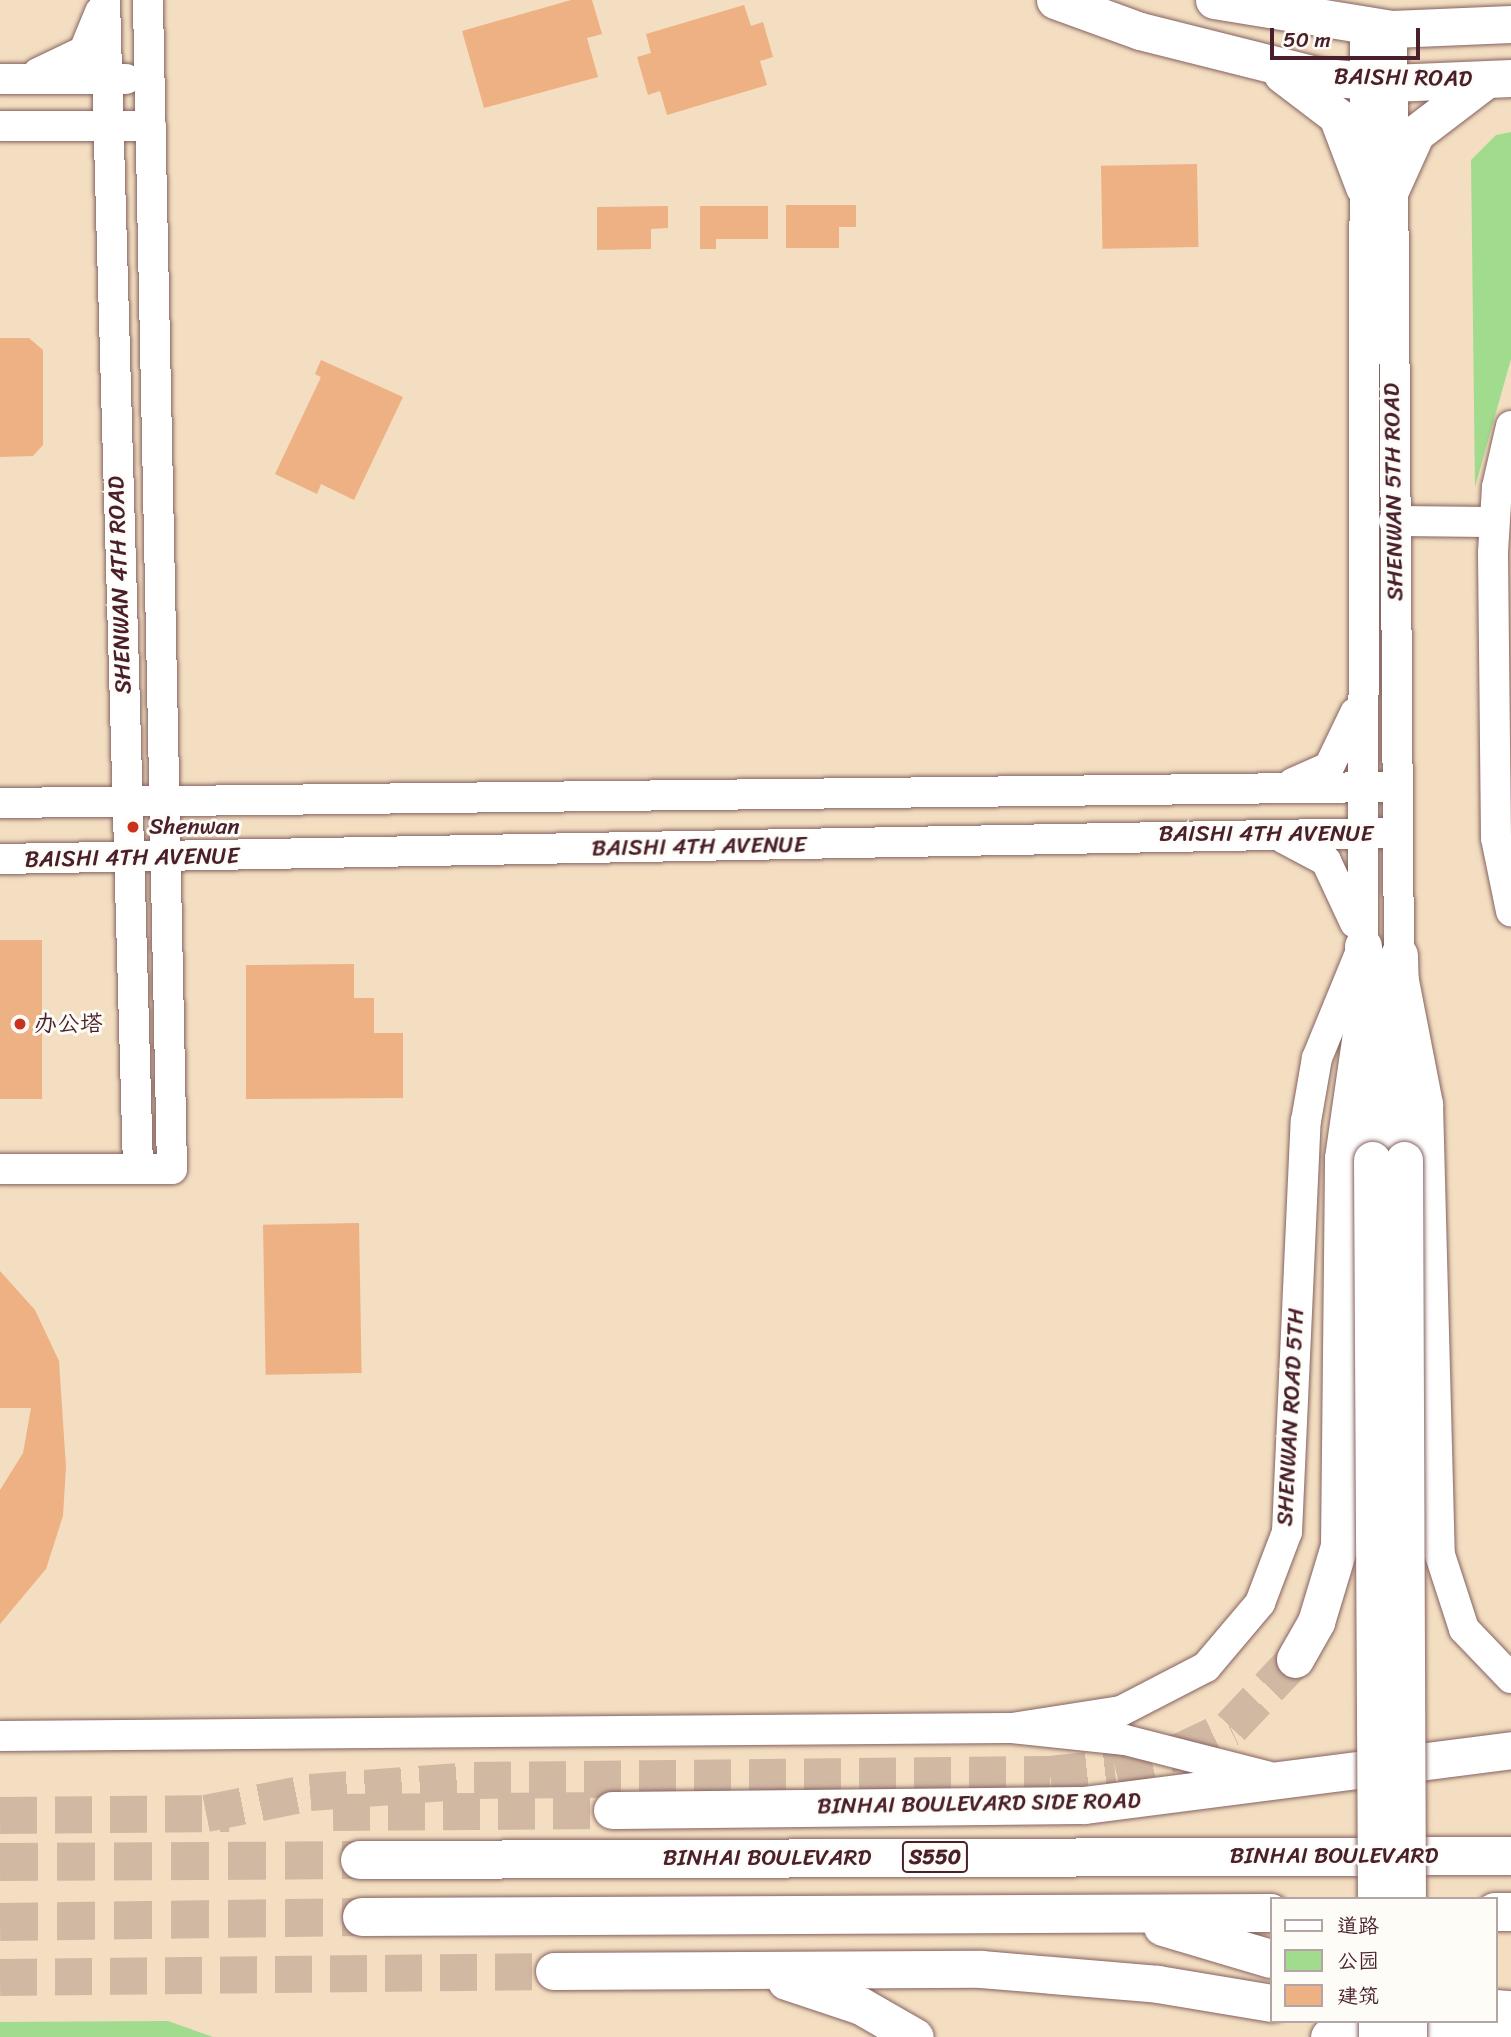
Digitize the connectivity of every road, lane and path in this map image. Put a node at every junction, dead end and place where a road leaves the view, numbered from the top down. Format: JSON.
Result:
{"nodes":[{"id":1,"x":103,"y":0,"type":"edge"},
{"id":2,"x":148,"y":0,"type":"edge"},
{"id":3,"x":1055,"y":0,"type":"edge"},
{"id":4,"x":1214,"y":0,"type":"edge"},
{"id":5,"x":1511,"y":24,"type":"edge"},
{"id":6,"x":1378,"y":28,"type":"junction"},
{"id":7,"x":1263,"y":63,"type":"junction"},
{"id":8,"x":150,"y":78,"type":"junction"},
{"id":9,"x":5,"y":79,"type":"edge"},
{"id":10,"x":107,"y":79,"type":"junction"},
{"id":11,"x":1498,"y":79,"type":"edge"},
{"id":12,"x":1377,"y":81,"type":"junction"},
{"id":13,"x":108,"y":126,"type":"junction"},
{"id":14,"x":151,"y":126,"type":"junction"},
{"id":15,"x":0,"y":127,"type":"edge"},
{"id":16,"x":1378,"y":188,"type":"junction"},
{"id":17,"x":1511,"y":426,"type":"edge"},
{"id":18,"x":1394,"y":521,"type":"junction"},
{"id":19,"x":1494,"y":522,"type":"junction"},
{"id":20,"x":1502,"y":555,"type":"edge"},
{"id":21,"x":1363,"y":682,"type":"junction"},
{"id":22,"x":1272,"y":787,"type":"junction"},
{"id":23,"x":1363,"y":787,"type":"junction"},
{"id":24,"x":1398,"y":787,"type":"junction"},
{"id":25,"x":0,"y":803,"type":"edge"},
{"id":26,"x":127,"y":803,"type":"junction"},
{"id":27,"x":164,"y":803,"type":"junction"},
{"id":28,"x":1267,"y":833,"type":"junction"},
{"id":29,"x":1363,"y":833,"type":"junction"},
{"id":30,"x":1398,"y":833,"type":"junction"},
{"id":31,"x":166,"y":858,"type":"junction"},
{"id":32,"x":0,"y":859,"type":"edge"},
{"id":33,"x":127,"y":859,"type":"junction"},
{"id":34,"x":1510,"y":906,"type":"edge"},
{"id":35,"x":1363,"y":946,"type":"junction"},
{"id":36,"x":1399,"y":955,"type":"junction"},
{"id":37,"x":1366,"y":999,"type":"junction"},
{"id":38,"x":1387,"y":1160,"type":"junction"},
{"id":39,"x":0,"y":1169,"type":"edge"},
{"id":40,"x":138,"y":1169,"type":"junction"},
{"id":41,"x":1295,"y":1659,"type":"tunnel mouth"},
{"id":42,"x":1511,"y":1678,"type":"edge"},
{"id":43,"x":1012,"y":1728,"type":"junction"},
{"id":44,"x":0,"y":1736,"type":"edge"},
{"id":45,"x":1511,"y":1750,"type":"edge"},
{"id":46,"x":1298,"y":1778,"type":"junction"},
{"id":47,"x":612,"y":1810,"type":"tunnel mouth"},
{"id":48,"x":1511,"y":1856,"type":"edge"},
{"id":49,"x":360,"y":1860,"type":"tunnel mouth"},
{"id":50,"x":1376,"y":1897,"type":"edge"},
{"id":51,"x":1407,"y":1897,"type":"edge"},
{"id":52,"x":1088,"y":1913,"type":"junction"},
{"id":53,"x":1270,"y":1913,"type":"edge"},
{"id":54,"x":362,"y":1917,"type":"tunnel mouth"},
{"id":55,"x":1270,"y":1959,"type":"edge"},
{"id":56,"x":716,"y":1970,"type":"junction"},
{"id":57,"x":554,"y":1971,"type":"tunnel mouth"},
{"id":58,"x":1270,"y":2003,"type":"edge"},
{"id":59,"x":1389,"y":2023,"type":"edge"},
{"id":60,"x":1511,"y":2034,"type":"edge"},
{"id":61,"x":1464,"y":2035,"type":"junction"},
{"id":62,"x":915,"y":2037,"type":"edge"},
{"id":63,"x":1329,"y":2037,"type":"edge"}],
"edges":[{"from":1,"to":9,"type":"street"},
{"from":1,"to":10,"type":"street","name":"SHENWAN 4TH ROAD"},
{"from":2,"to":8,"type":"street","name":"SHENWAN 4TH ROAD"},
{"from":3,"to":7,"type":"main road","name":"BAISHI ROAD"},
{"from":4,"to":6,"type":"main road"},
{"from":5,"to":6,"type":"main road"},
{"from":6,"to":12,"type":"street","name":"SHENWAN 5TH ROAD"},
{"from":7,"to":12,"type":"main road","name":"BAISHI ROAD"},
{"from":7,"to":16,"type":"main road"},
{"from":8,"to":10,"type":"street"},
{"from":8,"to":14,"type":"street","name":"SHENWAN 4TH ROAD"},
{"from":9,"to":10,"type":"street"},
{"from":10,"to":13,"type":"street","name":"SHENWAN 4TH ROAD"},
{"from":11,"to":12,"type":"main road","name":"BAISHI ROAD"},
{"from":11,"to":16,"type":"main road"},
{"from":12,"to":16,"type":"street","name":"SHENWAN 5TH ROAD"},
{"from":13,"to":14,"type":"street"},
{"from":13,"to":15,"type":"street"},
{"from":13,"to":26,"type":"street","name":"SHENWAN 4TH ROAD"},
{"from":14,"to":27,"type":"street","name":"SHENWAN 4TH ROAD"},
{"from":16,"to":18,"type":"street","name":"SHENWAN 5TH ROAD"},
{"from":16,"to":21,"type":"street","name":"SHENWAN 5TH ROAD"},
{"from":17,"to":19,"type":"street"},
{"from":18,"to":19,"type":"street"},
{"from":18,"to":24,"type":"street","name":"SHENWAN 5TH ROAD"},
{"from":19,"to":20,"type":"street"},
{"from":20,"to":34,"type":"street"},
{"from":21,"to":22,"type":"street"},
{"from":21,"to":23,"type":"street","name":"SHENWAN 5TH ROAD"},
{"from":22,"to":23,"type":"street","name":"BAISHI 4TH AVENUE"},
{"from":22,"to":27,"type":"street","name":"BAISHI 4TH AVENUE"},
{"from":23,"to":24,"type":"street","name":"BAISHI 4TH AVENUE"},
{"from":23,"to":29,"type":"street","name":"SHENWAN 5TH ROAD"},
{"from":24,"to":30,"type":"street","name":"SHENWAN 5TH ROAD"},
{"from":25,"to":26,"type":"street","name":"BAISHI 4TH AVENUE"},
{"from":26,"to":27,"type":"street","name":"BAISHI 4TH AVENUE"},
{"from":26,"to":33,"type":"street","name":"SHENWAN 4TH ROAD"},
{"from":27,"to":31,"type":"street","name":"SHENWAN 4TH ROAD"},
{"from":28,"to":29,"type":"street","name":"BAISHI 4TH AVENUE"},
{"from":28,"to":31,"type":"street","name":"BAISHI 4TH AVENUE"},
{"from":28,"to":35,"type":"street"},
{"from":29,"to":30,"type":"street","name":"BAISHI 4TH AVENUE"},
{"from":29,"to":35,"type":"street","name":"SHENWAN 5TH ROAD"},
{"from":30,"to":36,"type":"street","name":"SHENWAN 5TH ROAD"},
{"from":31,"to":33,"type":"street","name":"BAISHI 4TH AVENUE"},
{"from":31,"to":40,"type":"street","name":"SHENWAN 4TH ROAD"},
{"from":32,"to":33,"type":"street","name":"BAISHI 4TH AVENUE"},
{"from":33,"to":40,"type":"street","name":"SHENWAN 4TH ROAD"},
{"from":35,"to":37,"type":"main road"},
{"from":35,"to":43,"type":"street","name":"SHENWAN ROAD 5TH"},
{"from":36,"to":38,"type":"main road"},
{"from":36,"to":42,"type":"street"},
{"from":37,"to":38,"type":"main road"},
{"from":37,"to":41,"type":"main road"},
{"from":38,"to":50,"type":"main road","bridge":true},
{"from":38,"to":51,"type":"main road","bridge":true},
{"from":39,"to":40,"type":"street"},
{"from":43,"to":44,"type":"street"},
{"from":43,"to":46,"type":"street"},
{"from":45,"to":46,"type":"main road","name":"BINHAI BOULEVARD SIDE ROAD"},
{"from":46,"to":47,"type":"main road","name":"BINHAI BOULEVARD SIDE ROAD"},
{"from":48,"to":49,"type":"highway","name":"BINHAI BOULEVARD","number":"S550"},
{"from":52,"to":53,"type":"highway"},
{"from":52,"to":54,"type":"highway"},
{"from":52,"to":55,"type":"highway"},
{"from":56,"to":57,"type":"main road"},
{"from":56,"to":58,"type":"main road"},
{"from":56,"to":62,"type":"main road"},
{"from":59,"to":61,"type":"main road"},
{"from":60,"to":61,"type":"main road"},
{"from":61,"to":63,"type":"main road"}]}
